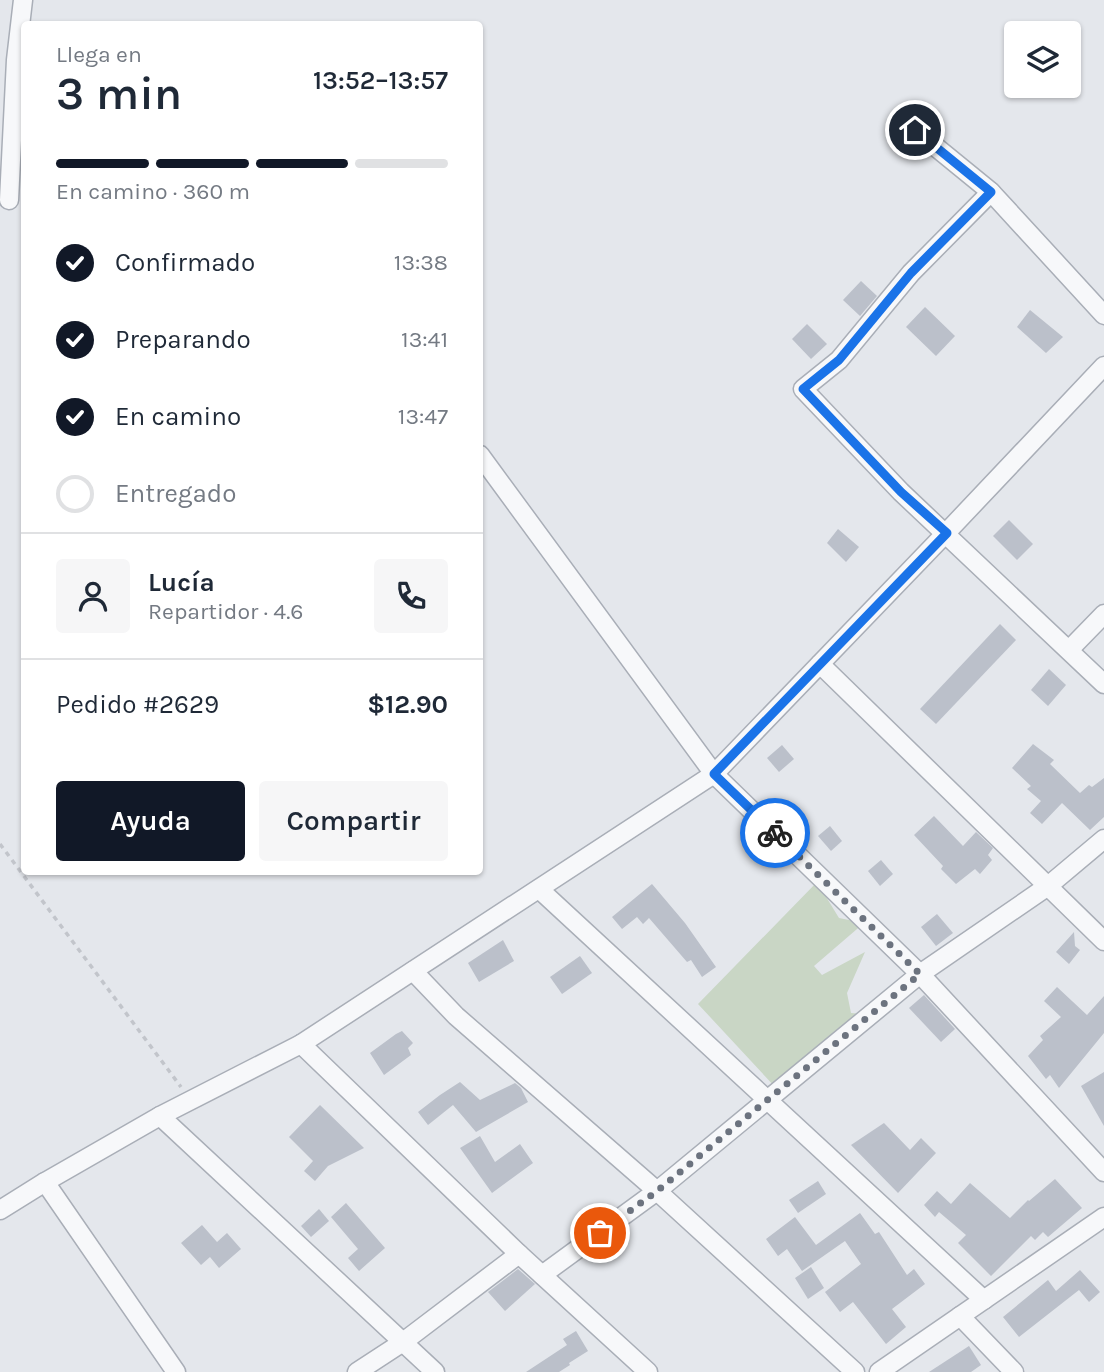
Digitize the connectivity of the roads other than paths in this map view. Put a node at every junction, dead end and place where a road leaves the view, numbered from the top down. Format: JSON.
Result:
{"nodes":[{"id":1,"x":23,"y":0,"type":"edge"},
{"id":2,"x":13,"y":70,"type":"edge"},
{"id":3,"x":6,"y":105,"type":"edge"},
{"id":4,"x":915,"y":130,"type":"dead end"},
{"id":5,"x":21,"y":191,"type":"edge"},
{"id":6,"x":991,"y":192,"type":"junction"},
{"id":7,"x":4,"y":203,"type":"edge"},
{"id":8,"x":1104,"y":316,"type":"edge"},
{"id":9,"x":1104,"y":366,"type":"edge"},
{"id":10,"x":483,"y":459,"type":"edge"},
{"id":11,"x":947,"y":533,"type":"junction"},
{"id":12,"x":1104,"y":614,"type":"edge"},
{"id":13,"x":1069,"y":650,"type":"junction"},
{"id":14,"x":820,"y":664,"type":"junction"},
{"id":15,"x":1104,"y":684,"type":"edge"},
{"id":16,"x":714,"y":774,"type":"junction"},
{"id":17,"x":1104,"y":839,"type":"edge"},
{"id":18,"x":1048,"y":886,"type":"junction"},
{"id":19,"x":539,"y":889,"type":"junction"},
{"id":20,"x":1104,"y":941,"type":"edge"},
{"id":21,"x":413,"y":971,"type":"junction"},
{"id":22,"x":920,"y":974,"type":"junction"},
{"id":23,"x":301,"y":1044,"type":"junction"},
{"id":24,"x":767,"y":1101,"type":"junction"},
{"id":25,"x":160,"y":1116,"type":"junction"},
{"id":26,"x":1104,"y":1172,"type":"edge"},
{"id":27,"x":46,"y":1182,"type":"junction"},
{"id":28,"x":657,"y":1191,"type":"junction"},
{"id":29,"x":0,"y":1210,"type":"edge"},
{"id":30,"x":1104,"y":1217,"type":"edge"},
{"id":31,"x":519,"y":1254,"type":"junction"},
{"id":32,"x":542,"y":1275,"type":"junction"},
{"id":33,"x":984,"y":1300,"type":"junction"},
{"id":34,"x":960,"y":1316,"type":"junction"},
{"id":35,"x":403,"y":1342,"type":"junction"},
{"id":36,"x":176,"y":1372,"type":"edge"},
{"id":37,"x":357,"y":1372,"type":"edge"},
{"id":38,"x":435,"y":1372,"type":"edge"},
{"id":39,"x":648,"y":1372,"type":"edge"},
{"id":40,"x":855,"y":1372,"type":"edge"},
{"id":41,"x":879,"y":1372,"type":"edge"},
{"id":42,"x":1014,"y":1372,"type":"edge"}],
"edges":[{"from":1,"to":2,"type":"street"},
{"from":2,"to":3,"type":"street"},
{"from":3,"to":7,"type":"street"},
{"from":4,"to":6,"type":"street"},
{"from":5,"to":7,"type":"street"},
{"from":6,"to":8,"type":"street"},
{"from":6,"to":11,"type":"street"},
{"from":9,"to":11,"type":"street"},
{"from":10,"to":16,"type":"street"},
{"from":11,"to":13,"type":"street"},
{"from":11,"to":14,"type":"street"},
{"from":12,"to":13,"type":"street"},
{"from":13,"to":15,"type":"street"},
{"from":14,"to":16,"type":"street"},
{"from":14,"to":18,"type":"street"},
{"from":16,"to":19,"type":"street"},
{"from":16,"to":22,"type":"street"},
{"from":17,"to":18,"type":"street"},
{"from":18,"to":20,"type":"street"},
{"from":18,"to":22,"type":"street"},
{"from":19,"to":21,"type":"street"},
{"from":19,"to":24,"type":"street"},
{"from":21,"to":23,"type":"street"},
{"from":21,"to":28,"type":"street"},
{"from":22,"to":24,"type":"street"},
{"from":22,"to":26,"type":"street"},
{"from":23,"to":25,"type":"street"},
{"from":23,"to":31,"type":"street"},
{"from":24,"to":28,"type":"street"},
{"from":24,"to":33,"type":"street"},
{"from":25,"to":27,"type":"street"},
{"from":25,"to":35,"type":"street"},
{"from":27,"to":29,"type":"street"},
{"from":27,"to":36,"type":"street"},
{"from":28,"to":32,"type":"street"},
{"from":28,"to":40,"type":"street"},
{"from":30,"to":33,"type":"street"},
{"from":31,"to":32,"type":"street"},
{"from":31,"to":35,"type":"street"},
{"from":32,"to":39,"type":"street"},
{"from":33,"to":34,"type":"street"},
{"from":34,"to":41,"type":"street"},
{"from":34,"to":42,"type":"street"},
{"from":35,"to":37,"type":"street"},
{"from":35,"to":38,"type":"street"}]}
